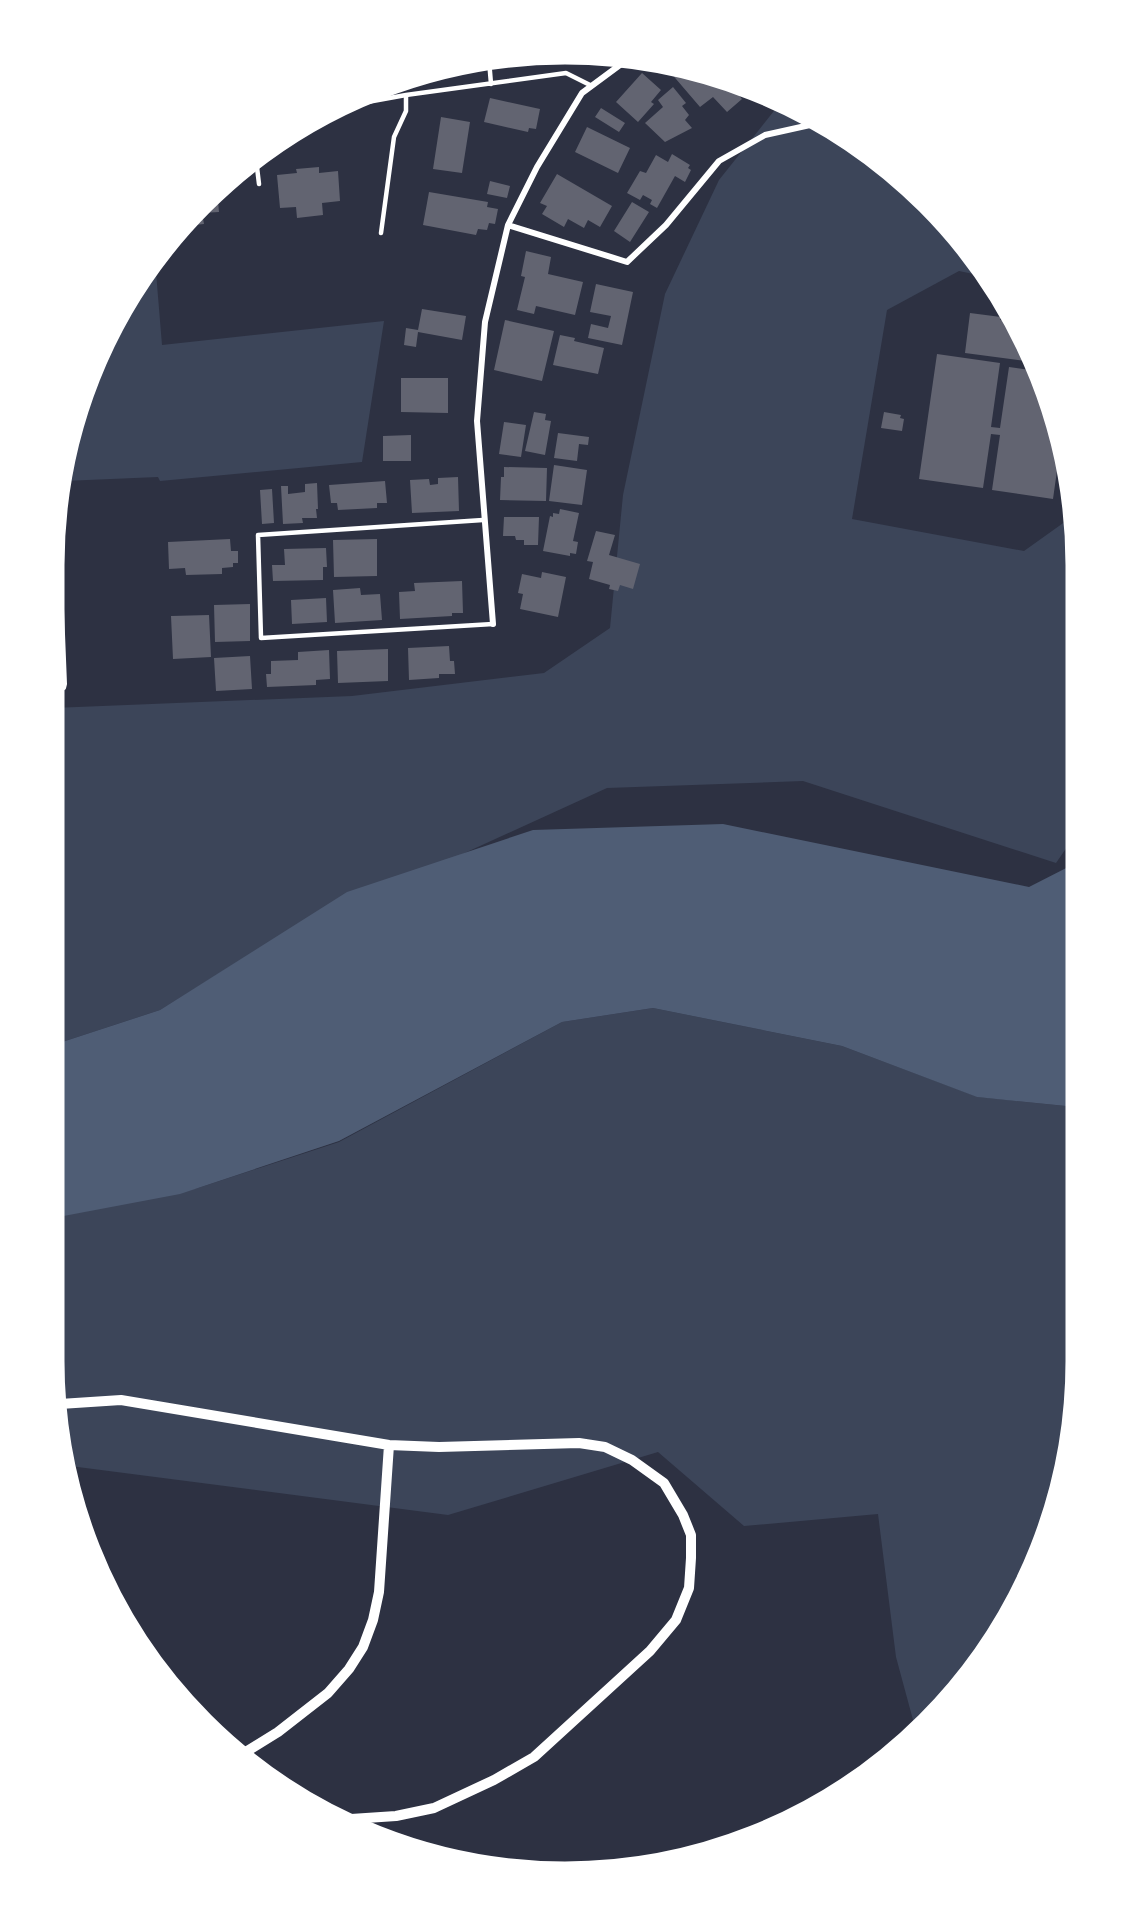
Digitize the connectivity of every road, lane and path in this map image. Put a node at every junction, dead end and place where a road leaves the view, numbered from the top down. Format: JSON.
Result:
{"nodes":[{"id":1,"x":619,"y":66,"type":"edge"},
{"id":2,"x":490,"y":69,"type":"edge"},
{"id":3,"x":491,"y":84,"type":"junction"},
{"id":4,"x":592,"y":86,"type":"junction"},
{"id":5,"x":406,"y":95,"type":"junction"},
{"id":6,"x":373,"y":101,"type":"edge"},
{"id":7,"x":807,"y":126,"type":"edge"},
{"id":8,"x":257,"y":169,"type":"edge"},
{"id":9,"x":259,"y":184,"type":"dead end"},
{"id":10,"x":508,"y":225,"type":"junction"},
{"id":11,"x":381,"y":233,"type":"dead end"},
{"id":12,"x":483,"y":520,"type":"junction"},
{"id":13,"x":493,"y":624,"type":"joint"},
{"id":14,"x":63,"y":634,"type":"edge"},
{"id":15,"x":63,"y":689,"type":"edge"},
{"id":16,"x":65,"y":1404,"type":"edge"},
{"id":17,"x":388,"y":1445,"type":"junction"},
{"id":18,"x":249,"y":1750,"type":"edge"},
{"id":19,"x":359,"y":1818,"type":"edge"}],
"edges":[{"from":1,"to":4,"type":"street"},
{"from":2,"to":3,"type":"lane"},
{"from":3,"to":4,"type":"lane"},
{"from":3,"to":5,"type":"lane"},
{"from":4,"to":10,"type":"street"},
{"from":5,"to":6,"type":"lane"},
{"from":5,"to":11,"type":"lane"},
{"from":7,"to":10,"type":"street"},
{"from":8,"to":9,"type":"lane"},
{"from":10,"to":12,"type":"street"},
{"from":12,"to":13,"type":"street"},
{"from":12,"to":13,"type":"lane"},
{"from":14,"to":15,"type":"path"},
{"from":16,"to":17,"type":"street"},
{"from":17,"to":18,"type":"street"},
{"from":17,"to":19,"type":"street"}]}
